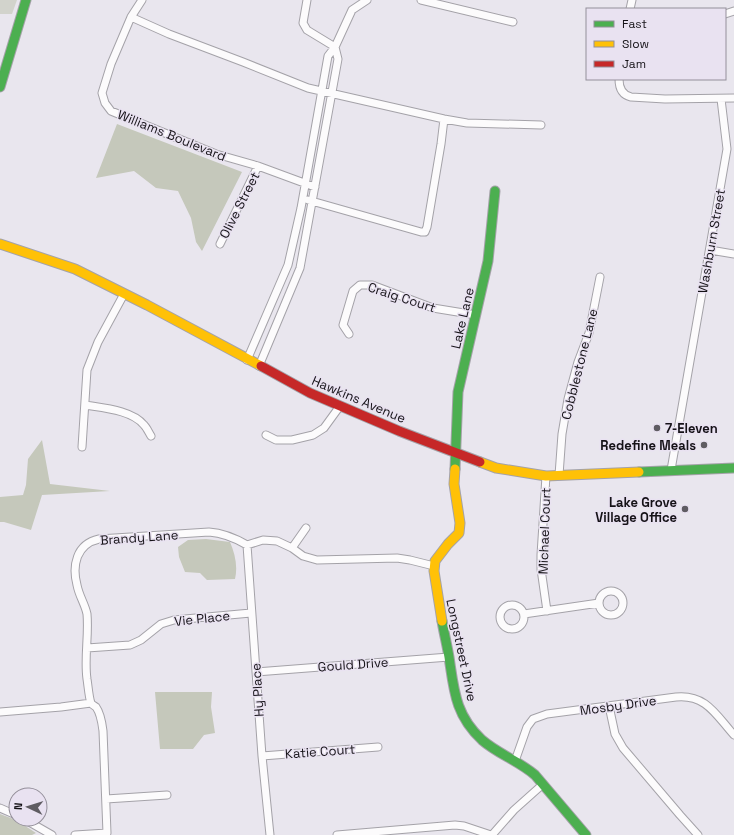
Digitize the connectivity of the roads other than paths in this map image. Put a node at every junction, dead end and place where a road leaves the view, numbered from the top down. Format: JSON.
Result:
{"nodes":[{"id":1,"x":26,"y":0,"type":"edge"},
{"id":2,"x":142,"y":0,"type":"edge"},
{"id":3,"x":307,"y":0,"type":"edge"},
{"id":4,"x":368,"y":0,"type":"edge"},
{"id":5,"x":421,"y":0,"type":"edge"},
{"id":6,"x":131,"y":18,"type":"junction"},
{"id":7,"x":513,"y":22,"type":"dead end"},
{"id":8,"x":335,"y":47,"type":"junction"},
{"id":9,"x":619,"y":80,"type":"edge"},
{"id":10,"x":0,"y":87,"type":"edge"},
{"id":11,"x":322,"y":92,"type":"junction"},
{"id":12,"x":332,"y":94,"type":"junction"},
{"id":13,"x":734,"y":98,"type":"edge"},
{"id":14,"x":721,"y":99,"type":"junction"},
{"id":15,"x":444,"y":119,"type":"junction"},
{"id":16,"x":541,"y":126,"type":"dead end"},
{"id":17,"x":258,"y":166,"type":"junction"},
{"id":18,"x":305,"y":184,"type":"junction"},
{"id":19,"x":315,"y":187,"type":"junction"},
{"id":20,"x":495,"y":190,"type":"dead end"},
{"id":21,"x":302,"y":198,"type":"junction"},
{"id":22,"x":313,"y":201,"type":"junction"},
{"id":23,"x":0,"y":244,"type":"edge"},
{"id":24,"x":220,"y":244,"type":"dead end"},
{"id":25,"x":710,"y":250,"type":"junction"},
{"id":26,"x":734,"y":254,"type":"edge"},
{"id":27,"x":288,"y":265,"type":"junction"},
{"id":28,"x":299,"y":269,"type":"junction"},
{"id":29,"x":600,"y":277,"type":"dead end"},
{"id":30,"x":124,"y":294,"type":"junction"},
{"id":31,"x":476,"y":315,"type":"junction"},
{"id":32,"x":349,"y":334,"type":"dead end"},
{"id":33,"x":247,"y":360,"type":"junction"},
{"id":34,"x":258,"y":366,"type":"junction"},
{"id":35,"x":85,"y":405,"type":"junction"},
{"id":36,"x":340,"y":406,"type":"junction"},
{"id":37,"x":266,"y":435,"type":"dead end"},
{"id":38,"x":151,"y":436,"type":"dead end"},
{"id":39,"x":82,"y":447,"type":"dead end"},
{"id":40,"x":455,"y":451,"type":"junction"},
{"id":41,"x":734,"y":468,"type":"edge"},
{"id":42,"x":671,"y":470,"type":"junction"},
{"id":43,"x":559,"y":475,"type":"junction"},
{"id":44,"x":546,"y":476,"type":"junction"},
{"id":45,"x":306,"y":528,"type":"dead end"},
{"id":46,"x":247,"y":545,"type":"junction"},
{"id":47,"x":292,"y":548,"type":"junction"},
{"id":48,"x":434,"y":566,"type":"junction"},
{"id":49,"x":599,"y":603,"type":"dead end"},
{"id":50,"x":547,"y":611,"type":"junction"},
{"id":51,"x":251,"y":613,"type":"junction"},
{"id":52,"x":524,"y":614,"type":"dead end"},
{"id":53,"x":87,"y":648,"type":"junction"},
{"id":54,"x":449,"y":657,"type":"junction"},
{"id":55,"x":256,"y":672,"type":"junction"},
{"id":56,"x":91,"y":703,"type":"junction"},
{"id":57,"x":609,"y":706,"type":"junction"},
{"id":58,"x":0,"y":712,"type":"edge"},
{"id":59,"x":734,"y":735,"type":"edge"},
{"id":60,"x":378,"y":747,"type":"dead end"},
{"id":61,"x":262,"y":756,"type":"junction"},
{"id":62,"x":515,"y":761,"type":"junction"},
{"id":63,"x":542,"y":785,"type":"junction"},
{"id":64,"x":167,"y":795,"type":"dead end"},
{"id":65,"x":106,"y":799,"type":"junction"},
{"id":66,"x":38,"y":827,"type":"edge"},
{"id":67,"x":52,"y":835,"type":"edge"},
{"id":68,"x":75,"y":835,"type":"edge"},
{"id":69,"x":270,"y":835,"type":"edge"},
{"id":70,"x":337,"y":835,"type":"edge"},
{"id":71,"x":491,"y":835,"type":"edge"},
{"id":72,"x":586,"y":835,"type":"edge"},
{"id":73,"x":698,"y":835,"type":"edge"}],
"edges":[{"from":1,"to":10,"type":"street"},
{"from":2,"to":6,"type":"street","name":"Williams Boulevard"},
{"from":3,"to":8,"type":"street"},
{"from":4,"to":8,"type":"street"},
{"from":5,"to":7,"type":"street"},
{"from":6,"to":11,"type":"street"},
{"from":6,"to":17,"type":"street","name":"Williams Boulevard"},
{"from":8,"to":11,"type":"street"},
{"from":8,"to":12,"type":"street"},
{"from":9,"to":14,"type":"street"},
{"from":11,"to":12,"type":"street"},
{"from":11,"to":18,"type":"street"},
{"from":12,"to":15,"type":"street"},
{"from":12,"to":19,"type":"street"},
{"from":13,"to":14,"type":"street"},
{"from":14,"to":25,"type":"street","name":"Washburn Street"},
{"from":15,"to":16,"type":"street"},
{"from":15,"to":22,"type":"street"},
{"from":17,"to":18,"type":"street","name":"Williams Boulevard"},
{"from":17,"to":24,"type":"street","name":"Olive Street"},
{"from":18,"to":19,"type":"street","name":"Williams Boulevard"},
{"from":18,"to":21,"type":"street"},
{"from":19,"to":22,"type":"street"},
{"from":20,"to":31,"type":"street","name":"Lake Lane"},
{"from":21,"to":22,"type":"street"},
{"from":21,"to":27,"type":"street"},
{"from":22,"to":28,"type":"street"},
{"from":23,"to":30,"type":"street","name":"Hawkins Avenue"},
{"from":25,"to":26,"type":"street"},
{"from":25,"to":42,"type":"street","name":"Washburn Street"},
{"from":27,"to":28,"type":"street"},
{"from":27,"to":33,"type":"street"},
{"from":28,"to":34,"type":"street"},
{"from":29,"to":43,"type":"street","name":"Cobblestone Lane"},
{"from":30,"to":33,"type":"street","name":"Hawkins Avenue"},
{"from":30,"to":35,"type":"street"},
{"from":31,"to":32,"type":"street","name":"Craig Court"},
{"from":31,"to":40,"type":"street","name":"Lake Lane"},
{"from":33,"to":34,"type":"street","name":"Hawkins Avenue"},
{"from":34,"to":36,"type":"street","name":"Hawkins Avenue"},
{"from":35,"to":38,"type":"street"},
{"from":35,"to":39,"type":"street"},
{"from":36,"to":37,"type":"street"},
{"from":36,"to":40,"type":"street","name":"Hawkins Avenue"},
{"from":40,"to":44,"type":"street","name":"Hawkins Avenue"},
{"from":40,"to":48,"type":"street"},
{"from":41,"to":42,"type":"street","name":"Hawkins Avenue"},
{"from":42,"to":43,"type":"street","name":"Hawkins Avenue"},
{"from":43,"to":44,"type":"street","name":"Hawkins Avenue"},
{"from":44,"to":50,"type":"street","name":"Michael Court"},
{"from":45,"to":47,"type":"street"},
{"from":46,"to":47,"type":"street"},
{"from":46,"to":51,"type":"street","name":"Hy Place"},
{"from":46,"to":53,"type":"street","name":"Brandy Lane"},
{"from":47,"to":48,"type":"street"},
{"from":48,"to":54,"type":"street","name":"Longstreet Drive"},
{"from":49,"to":50,"type":"street"},
{"from":50,"to":52,"type":"street"},
{"from":51,"to":53,"type":"street","name":"Vie Place"},
{"from":51,"to":55,"type":"street","name":"Hy Place"},
{"from":53,"to":56,"type":"street","name":"Brandy Lane"},
{"from":54,"to":55,"type":"street","name":"Gould Drive"},
{"from":54,"to":62,"type":"street","name":"Longstreet Drive"},
{"from":55,"to":61,"type":"street","name":"Hy Place"},
{"from":56,"to":58,"type":"street"},
{"from":56,"to":65,"type":"street","name":"Brandy Lane"},
{"from":57,"to":59,"type":"street","name":"Mosby Drive"},
{"from":57,"to":62,"type":"street","name":"Mosby Drive"},
{"from":57,"to":73,"type":"street"},
{"from":60,"to":61,"type":"street","name":"Katie Court"},
{"from":61,"to":69,"type":"street","name":"Hy Place"},
{"from":62,"to":63,"type":"street","name":"Longstreet Drive"},
{"from":63,"to":71,"type":"street"},
{"from":63,"to":72,"type":"street","name":"Longstreet Drive"},
{"from":64,"to":65,"type":"street"},
{"from":65,"to":68,"type":"street","name":"Brandy Lane"},
{"from":66,"to":67,"type":"street"},
{"from":70,"to":71,"type":"street"}]}
